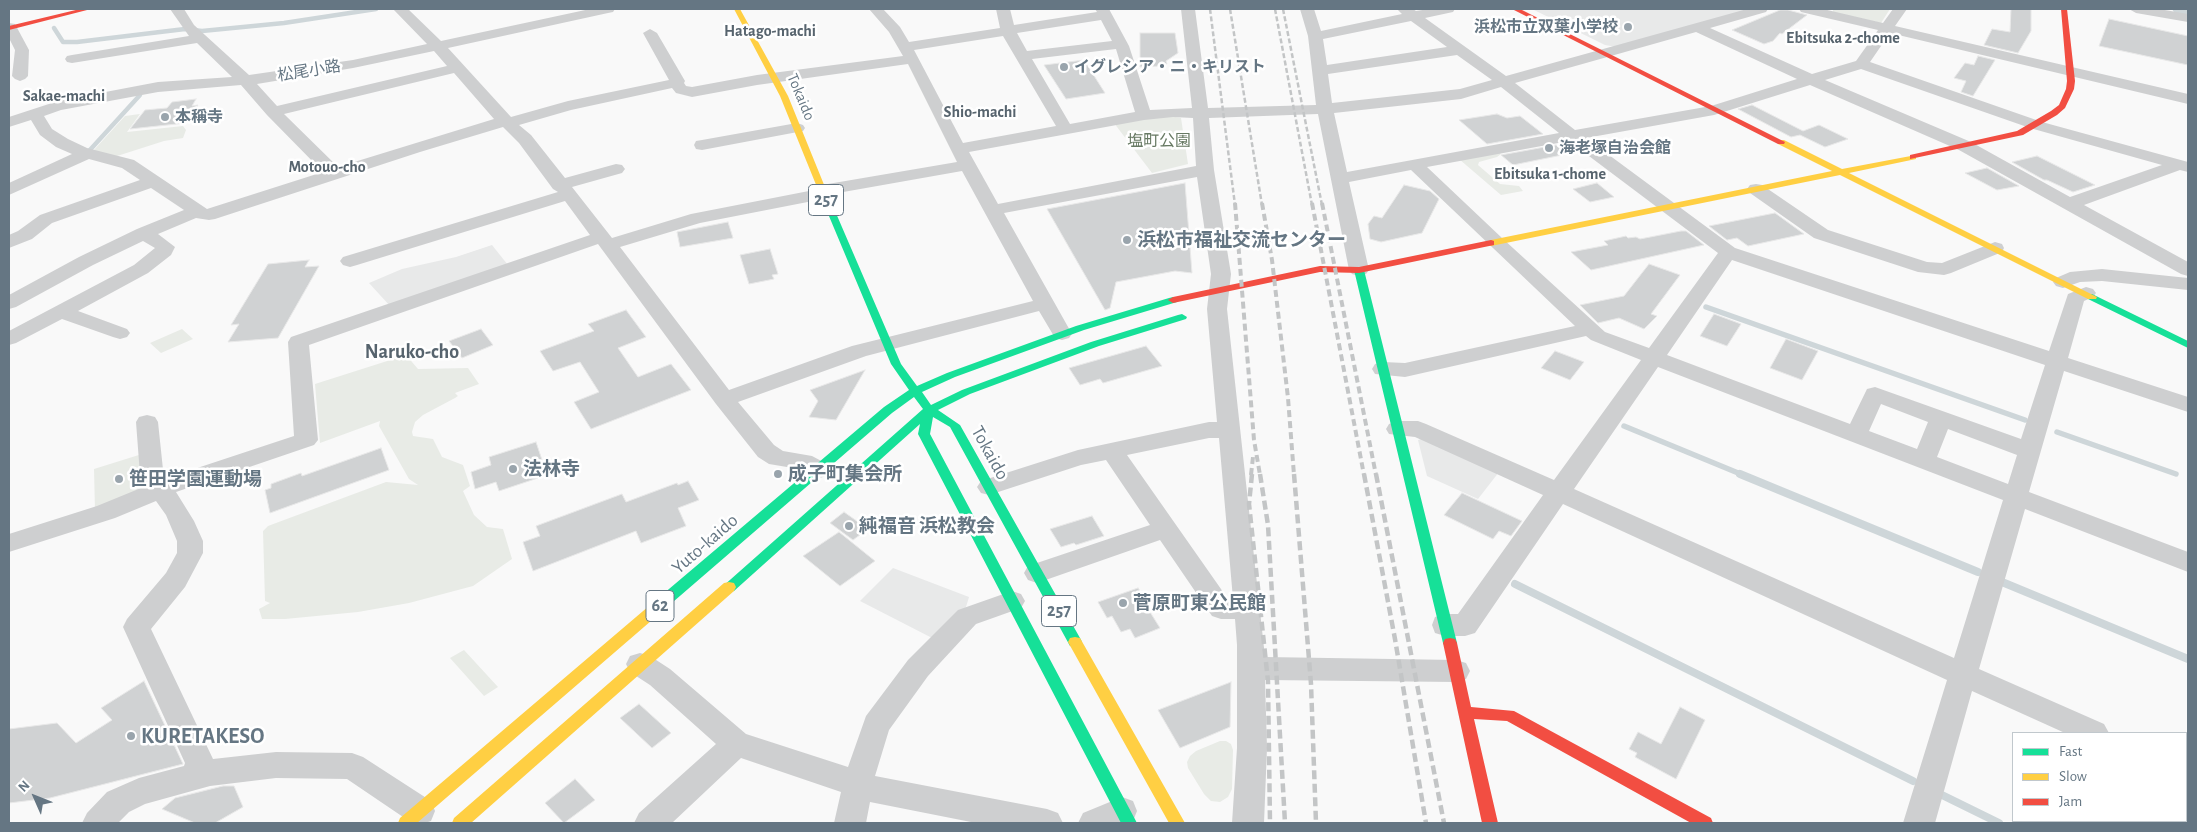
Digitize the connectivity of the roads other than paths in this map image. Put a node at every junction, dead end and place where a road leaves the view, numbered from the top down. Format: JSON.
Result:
{"nodes":[{"id":1,"x":82,"y":9,"type":"edge"},
{"id":2,"x":177,"y":9,"type":"edge"},
{"id":3,"x":400,"y":9,"type":"edge"},
{"id":4,"x":608,"y":9,"type":"edge"},
{"id":5,"x":738,"y":9,"type":"edge"},
{"id":6,"x":876,"y":9,"type":"edge"},
{"id":7,"x":1003,"y":9,"type":"edge"},
{"id":8,"x":1188,"y":9,"type":"edge"},
{"id":9,"x":1307,"y":9,"type":"edge"},
{"id":10,"x":1448,"y":9,"type":"edge"},
{"id":11,"x":1515,"y":9,"type":"edge"},
{"id":12,"x":1761,"y":9,"type":"edge"},
{"id":13,"x":1806,"y":9,"type":"edge"},
{"id":14,"x":1900,"y":9,"type":"edge"},
{"id":15,"x":2064,"y":9,"type":"edge"},
{"id":16,"x":2136,"y":9,"type":"edge"},
{"id":17,"x":1103,"y":12,"type":"edge"},
{"id":18,"x":1409,"y":12,"type":"edge"},
{"id":19,"x":2188,"y":18,"type":"edge"},
{"id":20,"x":10,"y":27,"type":"edge"},
{"id":21,"x":1697,"y":27,"type":"junction"},
{"id":22,"x":1886,"y":29,"type":"junction"},
{"id":23,"x":1008,"y":31,"type":"junction"},
{"id":24,"x":650,"y":33,"type":"dead end"},
{"id":25,"x":1315,"y":36,"type":"junction"},
{"id":26,"x":200,"y":38,"type":"junction"},
{"id":27,"x":1121,"y":44,"type":"junction"},
{"id":28,"x":438,"y":46,"type":"junction"},
{"id":29,"x":1458,"y":50,"type":"junction"},
{"id":30,"x":908,"y":53,"type":"junction"},
{"id":31,"x":1604,"y":53,"type":"junction"},
{"id":32,"x":1023,"y":56,"type":"junction"},
{"id":33,"x":72,"y":59,"type":"dead end"},
{"id":34,"x":1861,"y":64,"type":"junction"},
{"id":35,"x":458,"y":68,"type":"junction"},
{"id":36,"x":1320,"y":71,"type":"junction"},
{"id":37,"x":2070,"y":71,"type":"junction"},
{"id":38,"x":20,"y":76,"type":"dead end"},
{"id":39,"x":776,"y":78,"type":"junction"},
{"id":40,"x":245,"y":80,"type":"junction"},
{"id":41,"x":1812,"y":80,"type":"junction"},
{"id":42,"x":1504,"y":82,"type":"junction"},
{"id":43,"x":676,"y":83,"type":"junction"},
{"id":44,"x":2188,"y":99,"type":"edge"},
{"id":45,"x":1325,"y":109,"type":"junction"},
{"id":46,"x":1714,"y":110,"type":"junction"},
{"id":47,"x":273,"y":112,"type":"junction"},
{"id":48,"x":34,"y":113,"type":"junction"},
{"id":49,"x":1201,"y":113,"type":"junction"},
{"id":50,"x":1144,"y":115,"type":"junction"},
{"id":51,"x":9,"y":122,"type":"edge"},
{"id":52,"x":506,"y":122,"type":"junction"},
{"id":53,"x":2036,"y":125,"type":"junction"},
{"id":54,"x":797,"y":128,"type":"junction"},
{"id":55,"x":1066,"y":130,"type":"junction"},
{"id":56,"x":1571,"y":135,"type":"junction"},
{"id":57,"x":702,"y":145,"type":"dead end"},
{"id":58,"x":1965,"y":146,"type":"junction"},
{"id":59,"x":959,"y":149,"type":"junction"},
{"id":60,"x":88,"y":153,"type":"junction"},
{"id":61,"x":968,"y":165,"type":"junction"},
{"id":62,"x":1415,"y":165,"type":"junction"},
{"id":63,"x":2182,"y":165,"type":"edge"},
{"id":64,"x":616,"y":169,"type":"dead end"},
{"id":65,"x":1205,"y":170,"type":"junction"},
{"id":66,"x":1843,"y":172,"type":"junction"},
{"id":67,"x":335,"y":174,"type":"junction"},
{"id":68,"x":1340,"y":178,"type":"junction"},
{"id":69,"x":153,"y":181,"type":"junction"},
{"id":70,"x":1756,"y":189,"type":"junction"},
{"id":71,"x":9,"y":190,"type":"edge"},
{"id":72,"x":563,"y":190,"type":"junction"},
{"id":73,"x":823,"y":192,"type":"junction"},
{"id":74,"x":2068,"y":204,"type":"junction"},
{"id":75,"x":1667,"y":207,"type":"junction"},
{"id":76,"x":993,"y":210,"type":"junction"},
{"id":77,"x":198,"y":211,"type":"junction"},
{"id":78,"x":144,"y":233,"type":"junction"},
{"id":79,"x":605,"y":241,"type":"junction"},
{"id":80,"x":9,"y":242,"type":"edge"},
{"id":81,"x":1495,"y":242,"type":"junction"},
{"id":82,"x":1995,"y":248,"type":"junction"},
{"id":83,"x":1728,"y":252,"type":"junction"},
{"id":84,"x":350,"y":261,"type":"dead end"},
{"id":85,"x":1359,"y":270,"type":"junction"},
{"id":86,"x":2188,"y":270,"type":"edge"},
{"id":87,"x":1342,"y":280,"type":"dead end"},
{"id":88,"x":2063,"y":282,"type":"junction"},
{"id":89,"x":2188,"y":284,"type":"edge"},
{"id":90,"x":2086,"y":293,"type":"junction"},
{"id":91,"x":9,"y":303,"type":"edge"},
{"id":92,"x":1044,"y":304,"type":"junction"},
{"id":93,"x":1212,"y":306,"type":"junction"},
{"id":94,"x":60,"y":311,"type":"junction"},
{"id":95,"x":1589,"y":329,"type":"junction"},
{"id":96,"x":120,"y":333,"type":"dead end"},
{"id":97,"x":1062,"y":334,"type":"junction"},
{"id":98,"x":9,"y":339,"type":"edge"},
{"id":99,"x":888,"y":345,"type":"junction"},
{"id":100,"x":2188,"y":345,"type":"edge"},
{"id":101,"x":1654,"y":358,"type":"junction"},
{"id":102,"x":2056,"y":361,"type":"junction"},
{"id":103,"x":1383,"y":369,"type":"junction"},
{"id":104,"x":916,"y":391,"type":"junction"},
{"id":105,"x":724,"y":398,"type":"junction"},
{"id":106,"x":2188,"y":405,"type":"edge"},
{"id":107,"x":929,"y":410,"type":"junction"},
{"id":108,"x":1941,"y":418,"type":"junction"},
{"id":109,"x":147,"y":422,"type":"dead end"},
{"id":110,"x":1398,"y":429,"type":"junction"},
{"id":111,"x":1229,"y":430,"type":"junction"},
{"id":112,"x":1856,"y":435,"type":"junction"},
{"id":113,"x":1112,"y":451,"type":"junction"},
{"id":114,"x":2030,"y":451,"type":"junction"},
{"id":115,"x":1924,"y":461,"type":"junction"},
{"id":116,"x":819,"y":470,"type":"junction"},
{"id":117,"x":989,"y":487,"type":"junction"},
{"id":118,"x":156,"y":491,"type":"junction"},
{"id":119,"x":1559,"y":492,"type":"junction"},
{"id":120,"x":2016,"y":497,"type":"junction"},
{"id":121,"x":1166,"y":529,"type":"junction"},
{"id":122,"x":9,"y":543,"type":"edge"},
{"id":123,"x":2188,"y":562,"type":"edge"},
{"id":124,"x":1037,"y":573,"type":"junction"},
{"id":125,"x":1012,"y":601,"type":"junction"},
{"id":126,"x":1247,"y":609,"type":"junction"},
{"id":127,"x":1445,"y":625,"type":"junction"},
{"id":128,"x":640,"y":664,"type":"junction"},
{"id":129,"x":1252,"y":668,"type":"junction"},
{"id":130,"x":1456,"y":671,"type":"junction"},
{"id":131,"x":1964,"y":675,"type":"junction"},
{"id":132,"x":1467,"y":713,"type":"junction"},
{"id":133,"x":2092,"y":732,"type":"edge"},
{"id":134,"x":736,"y":744,"type":"junction"},
{"id":135,"x":198,"y":776,"type":"junction"},
{"id":136,"x":858,"y":784,"type":"junction"},
{"id":137,"x":413,"y":817,"type":"edge"},
{"id":138,"x":1126,"y":817,"type":"edge"},
{"id":139,"x":98,"y":823,"type":"edge"},
{"id":140,"x":460,"y":823,"type":"edge"},
{"id":141,"x":650,"y":823,"type":"edge"},
{"id":142,"x":850,"y":823,"type":"edge"},
{"id":143,"x":1047,"y":823,"type":"edge"},
{"id":144,"x":1094,"y":823,"type":"edge"},
{"id":145,"x":1177,"y":823,"type":"edge"},
{"id":146,"x":1248,"y":823,"type":"edge"},
{"id":147,"x":1490,"y":823,"type":"edge"},
{"id":148,"x":1705,"y":823,"type":"edge"},
{"id":149,"x":1920,"y":823,"type":"edge"}],
"edges":[{"from":1,"to":20,"type":"main road"},
{"from":2,"to":26,"type":"street"},
{"from":3,"to":28,"type":"street"},
{"from":4,"to":28,"type":"street","name":"松尾小路"},
{"from":5,"to":39,"type":"main road","name":"Tokaido","number":"257"},
{"from":6,"to":30,"type":"street"},
{"from":7,"to":23,"type":"street"},
{"from":8,"to":49,"type":"street"},
{"from":9,"to":25,"type":"street"},
{"from":10,"to":18,"type":"street"},
{"from":11,"to":31,"type":"main road"},
{"from":12,"to":21,"type":"street"},
{"from":13,"to":22,"type":"street"},
{"from":14,"to":22,"type":"street"},
{"from":15,"to":37,"type":"main road"},
{"from":16,"to":19,"type":"street"},
{"from":17,"to":23,"type":"street"},
{"from":17,"to":27,"type":"street"},
{"from":18,"to":25,"type":"street"},
{"from":18,"to":29,"type":"street"},
{"from":20,"to":38,"type":"street"},
{"from":21,"to":31,"type":"street"},
{"from":21,"to":41,"type":"street"},
{"from":22,"to":34,"type":"street"},
{"from":22,"to":37,"type":"street"},
{"from":23,"to":30,"type":"street"},
{"from":23,"to":32,"type":"street"},
{"from":24,"to":43,"type":"street"},
{"from":25,"to":36,"type":"street"},
{"from":26,"to":33,"type":"street"},
{"from":26,"to":40,"type":"street"},
{"from":27,"to":32,"type":"street"},
{"from":27,"to":50,"type":"street"},
{"from":28,"to":35,"type":"street"},
{"from":28,"to":40,"type":"street","name":"松尾小路"},
{"from":29,"to":36,"type":"street"},
{"from":29,"to":42,"type":"street"},
{"from":30,"to":39,"type":"street"},
{"from":30,"to":59,"type":"street"},
{"from":31,"to":42,"type":"street"},
{"from":31,"to":46,"type":"main road"},
{"from":32,"to":55,"type":"street"},
{"from":34,"to":41,"type":"street"},
{"from":34,"to":53,"type":"street"},
{"from":35,"to":47,"type":"street"},
{"from":35,"to":52,"type":"street"},
{"from":36,"to":45,"type":"street"},
{"from":37,"to":44,"type":"street"},
{"from":37,"to":53,"type":"main road"},
{"from":39,"to":43,"type":"street"},
{"from":39,"to":54,"type":"main road","name":"Tokaido","number":"257"},
{"from":40,"to":47,"type":"street"},
{"from":40,"to":48,"type":"street","name":"松尾小路"},
{"from":41,"to":46,"type":"street"},
{"from":41,"to":58,"type":"street"},
{"from":42,"to":45,"type":"street"},
{"from":42,"to":56,"type":"street"},
{"from":43,"to":52,"type":"street"},
{"from":45,"to":49,"type":"street"},
{"from":45,"to":68,"type":"street"},
{"from":46,"to":56,"type":"street"},
{"from":46,"to":66,"type":"main road"},
{"from":47,"to":67,"type":"street"},
{"from":48,"to":51,"type":"street","name":"松尾小路"},
{"from":48,"to":60,"type":"street"},
{"from":49,"to":50,"type":"street"},
{"from":49,"to":65,"type":"street"},
{"from":50,"to":55,"type":"street"},
{"from":52,"to":67,"type":"street"},
{"from":52,"to":72,"type":"street"},
{"from":53,"to":58,"type":"main road"},
{"from":53,"to":63,"type":"street"},
{"from":54,"to":57,"type":"street"},
{"from":54,"to":73,"type":"main road","name":"Tokaido","number":"257"},
{"from":55,"to":59,"type":"street"},
{"from":56,"to":62,"type":"street"},
{"from":56,"to":75,"type":"street"},
{"from":58,"to":66,"type":"main road"},
{"from":58,"to":74,"type":"street"},
{"from":59,"to":61,"type":"street"},
{"from":60,"to":69,"type":"street"},
{"from":60,"to":71,"type":"street"},
{"from":61,"to":73,"type":"street"},
{"from":61,"to":76,"type":"street"},
{"from":62,"to":68,"type":"street"},
{"from":62,"to":81,"type":"street"},
{"from":63,"to":74,"type":"street"},
{"from":64,"to":72,"type":"street"},
{"from":65,"to":76,"type":"street"},
{"from":65,"to":93,"type":"street"},
{"from":66,"to":70,"type":"main road"},
{"from":66,"to":82,"type":"main road"},
{"from":67,"to":77,"type":"street"},
{"from":68,"to":85,"type":"street"},
{"from":69,"to":77,"type":"street"},
{"from":69,"to":80,"type":"street"},
{"from":70,"to":75,"type":"main road"},
{"from":70,"to":82,"type":"street"},
{"from":72,"to":79,"type":"street"},
{"from":72,"to":84,"type":"street"},
{"from":73,"to":79,"type":"street"},
{"from":73,"to":99,"type":"main road","name":"Tokaido","number":"257"},
{"from":74,"to":86,"type":"street"},
{"from":75,"to":81,"type":"main road"},
{"from":75,"to":83,"type":"street"},
{"from":76,"to":92,"type":"street"},
{"from":77,"to":78,"type":"street"},
{"from":78,"to":91,"type":"street"},
{"from":78,"to":94,"type":"street"},
{"from":79,"to":105,"type":"street"},
{"from":79,"to":118,"type":"street"},
{"from":81,"to":85,"type":"main road"},
{"from":81,"to":95,"type":"street"},
{"from":82,"to":88,"type":"main road"},
{"from":83,"to":101,"type":"street"},
{"from":83,"to":102,"type":"street"},
{"from":85,"to":87,"type":"main road"},
{"from":85,"to":93,"type":"main road"},
{"from":85,"to":103,"type":"main road"},
{"from":88,"to":89,"type":"street"},
{"from":88,"to":90,"type":"main road"},
{"from":90,"to":100,"type":"main road"},
{"from":90,"to":102,"type":"street"},
{"from":92,"to":97,"type":"street"},
{"from":92,"to":99,"type":"street"},
{"from":93,"to":97,"type":"main road","name":"Yuto-kaido"},
{"from":93,"to":107,"type":"main road"},
{"from":93,"to":111,"type":"street"},
{"from":94,"to":96,"type":"street"},
{"from":94,"to":98,"type":"street"},
{"from":95,"to":101,"type":"street"},
{"from":95,"to":103,"type":"street"},
{"from":97,"to":104,"type":"main road","name":"Yuto-kaido"},
{"from":99,"to":104,"type":"main road","name":"Tokaido","number":"257"},
{"from":99,"to":105,"type":"street"},
{"from":101,"to":112,"type":"street"},
{"from":101,"to":119,"type":"street"},
{"from":102,"to":106,"type":"street"},
{"from":102,"to":114,"type":"street"},
{"from":103,"to":110,"type":"main road"},
{"from":104,"to":107,"type":"main road","number":"257"},
{"from":104,"to":116,"type":"main road","name":"Yuto-kaido","number":"62"},
{"from":105,"to":116,"type":"street"},
{"from":107,"to":117,"type":"main road","name":"Tokaido","number":"257"},
{"from":107,"to":125,"type":"main road","number":"257"},
{"from":107,"to":128,"type":"main road","number":"62"},
{"from":108,"to":112,"type":"street"},
{"from":108,"to":114,"type":"street"},
{"from":108,"to":115,"type":"street"},
{"from":109,"to":118,"type":"street"},
{"from":110,"to":119,"type":"street"},
{"from":110,"to":127,"type":"main road"},
{"from":111,"to":113,"type":"street"},
{"from":111,"to":126,"type":"street"},
{"from":112,"to":115,"type":"street"},
{"from":113,"to":117,"type":"street"},
{"from":113,"to":121,"type":"street"},
{"from":114,"to":120,"type":"street"},
{"from":115,"to":120,"type":"street"},
{"from":116,"to":137,"type":"main road","name":"Yuto-kaido","number":"62"},
{"from":117,"to":124,"type":"main road","name":"Tokaido","number":"257"},
{"from":118,"to":122,"type":"street"},
{"from":118,"to":135,"type":"street"},
{"from":119,"to":127,"type":"street"},
{"from":119,"to":131,"type":"street"},
{"from":120,"to":123,"type":"street"},
{"from":120,"to":131,"type":"street"},
{"from":121,"to":124,"type":"street"},
{"from":121,"to":126,"type":"street"},
{"from":124,"to":145,"type":"main road","name":"Tokaido","number":"257"},
{"from":125,"to":136,"type":"street"},
{"from":125,"to":138,"type":"main road","number":"257"},
{"from":126,"to":129,"type":"street"},
{"from":127,"to":130,"type":"main road"},
{"from":128,"to":134,"type":"street"},
{"from":128,"to":140,"type":"main road","number":"62"},
{"from":129,"to":130,"type":"street"},
{"from":129,"to":146,"type":"street"},
{"from":130,"to":132,"type":"main road"},
{"from":131,"to":133,"type":"street"},
{"from":131,"to":149,"type":"street"},
{"from":132,"to":147,"type":"main road"},
{"from":132,"to":148,"type":"main road"},
{"from":134,"to":136,"type":"street"},
{"from":134,"to":141,"type":"street"},
{"from":135,"to":137,"type":"street"},
{"from":135,"to":139,"type":"street"},
{"from":136,"to":142,"type":"street"},
{"from":136,"to":143,"type":"street"},
{"from":138,"to":144,"type":"street"}]}
